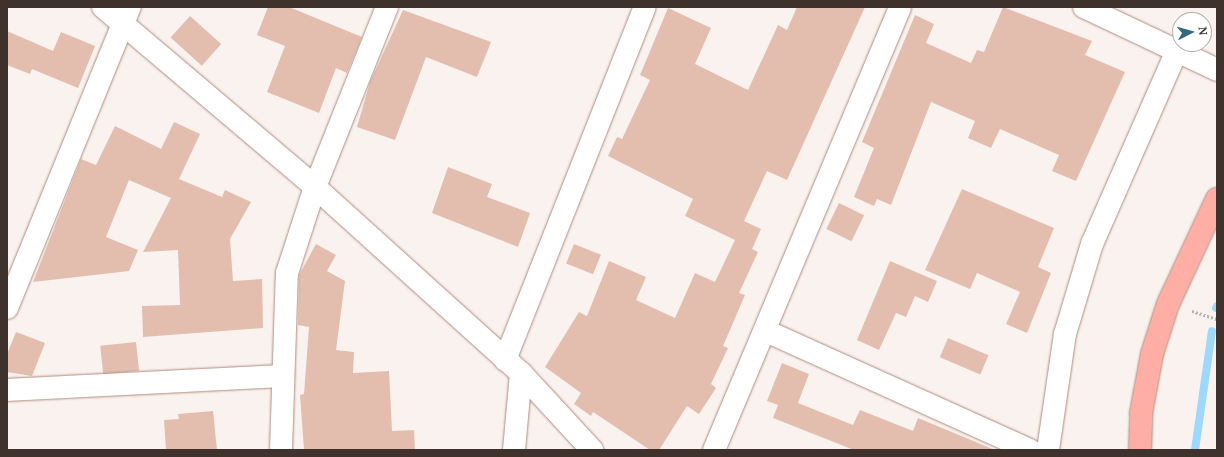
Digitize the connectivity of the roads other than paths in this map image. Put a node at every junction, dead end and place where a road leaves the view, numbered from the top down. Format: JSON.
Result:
{"nodes":[{"id":1,"x":103,"y":7,"type":"edge"},
{"id":2,"x":388,"y":7,"type":"edge"},
{"id":3,"x":645,"y":7,"type":"edge"},
{"id":4,"x":900,"y":7,"type":"edge"},
{"id":5,"x":1084,"y":7,"type":"edge"},
{"id":6,"x":125,"y":15,"type":"edge"},
{"id":7,"x":1172,"y":48,"type":"edge"},
{"id":8,"x":1176,"y":52,"type":"edge"},
{"id":9,"x":1181,"y":52,"type":"edge"},
{"id":10,"x":1217,"y":70,"type":"edge"},
{"id":11,"x":315,"y":187,"type":"junction"},
{"id":12,"x":1217,"y":199,"type":"edge"},
{"id":13,"x":7,"y":308,"type":"edge"},
{"id":14,"x":766,"y":332,"type":"junction"},
{"id":15,"x":513,"y":366,"type":"junction"},
{"id":16,"x":281,"y":376,"type":"junction"},
{"id":17,"x":7,"y":390,"type":"edge"},
{"id":18,"x":281,"y":450,"type":"edge"},
{"id":19,"x":514,"y":450,"type":"edge"},
{"id":20,"x":592,"y":450,"type":"edge"},
{"id":21,"x":714,"y":450,"type":"edge"},
{"id":22,"x":1030,"y":450,"type":"edge"},
{"id":23,"x":1048,"y":450,"type":"edge"},
{"id":24,"x":1140,"y":450,"type":"edge"}],
"edges":[{"from":1,"to":6,"type":"street"},
{"from":2,"to":11,"type":"street"},
{"from":3,"to":15,"type":"street"},
{"from":4,"to":14,"type":"street"},
{"from":5,"to":7,"type":"street"},
{"from":6,"to":11,"type":"street"},
{"from":6,"to":13,"type":"street"},
{"from":8,"to":23,"type":"street"},
{"from":9,"to":10,"type":"street"},
{"from":11,"to":15,"type":"street"},
{"from":11,"to":16,"type":"street"},
{"from":12,"to":24,"type":"main road"},
{"from":14,"to":21,"type":"street"},
{"from":14,"to":22,"type":"street"},
{"from":15,"to":19,"type":"street"},
{"from":15,"to":20,"type":"street"},
{"from":16,"to":17,"type":"street"},
{"from":16,"to":18,"type":"street"}]}
